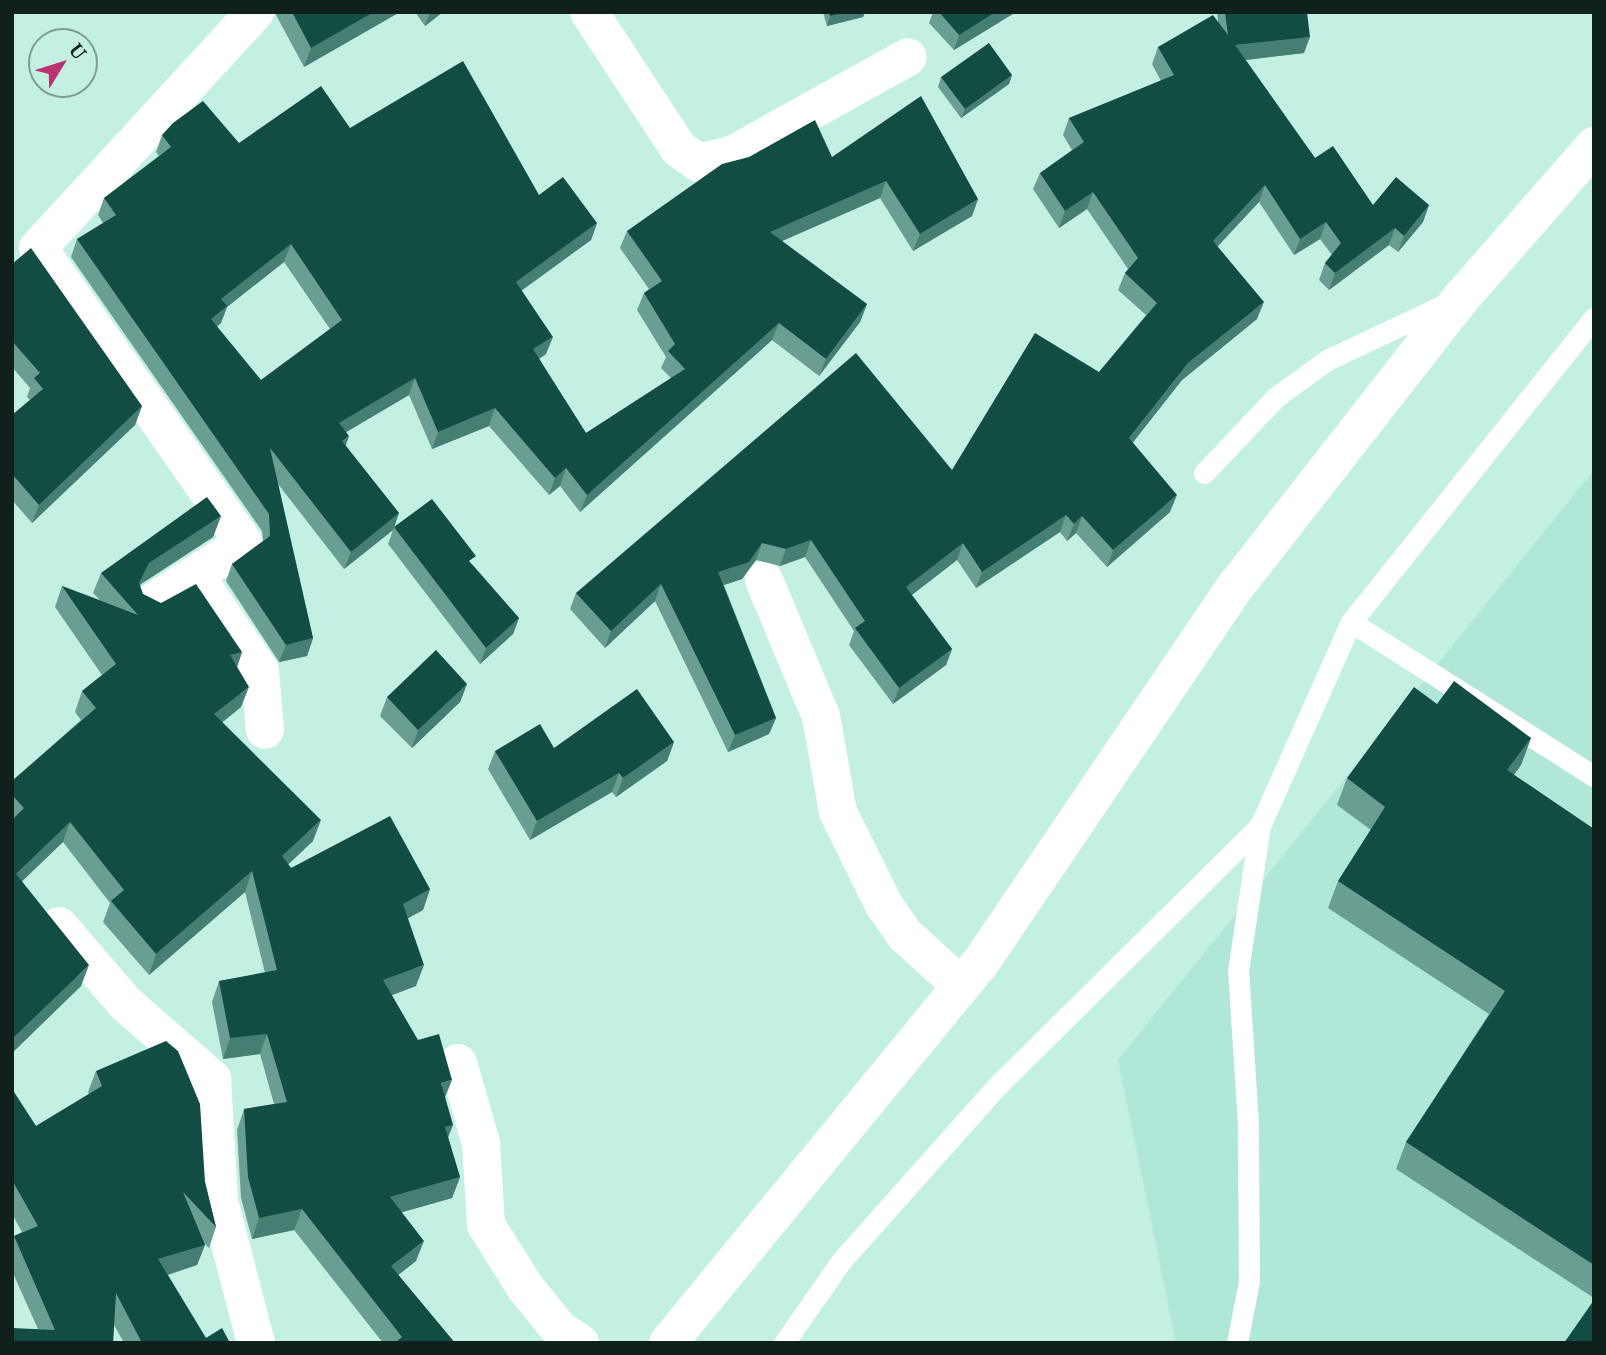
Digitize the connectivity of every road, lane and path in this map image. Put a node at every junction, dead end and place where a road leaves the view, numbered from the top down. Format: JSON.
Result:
{"nodes":[{"id":1,"x":255,"y":12,"type":"edge"},
{"id":2,"x":589,"y":12,"type":"edge"},
{"id":3,"x":908,"y":57,"type":"dead end"},
{"id":4,"x":1594,"y":146,"type":"edge"},
{"id":5,"x":1462,"y":297,"type":"junction"},
{"id":6,"x":1594,"y":318,"type":"edge"},
{"id":7,"x":1204,"y":473,"type":"dead end"},
{"id":8,"x":195,"y":575,"type":"junction"},
{"id":9,"x":764,"y":580,"type":"dead end"},
{"id":10,"x":153,"y":602,"type":"edge"},
{"id":11,"x":1351,"y":622,"type":"junction"},
{"id":12,"x":265,"y":730,"type":"dead end"},
{"id":13,"x":1594,"y":776,"type":"edge"},
{"id":14,"x":1260,"y":826,"type":"junction"},
{"id":15,"x":59,"y":926,"type":"edge"},
{"id":16,"x":960,"y":985,"type":"junction"},
{"id":17,"x":458,"y":1063,"type":"dead end"},
{"id":18,"x":664,"y":1342,"type":"edge"},
{"id":19,"x":256,"y":1343,"type":"edge"},
{"id":20,"x":580,"y":1343,"type":"edge"},
{"id":21,"x":784,"y":1343,"type":"edge"},
{"id":22,"x":1237,"y":1343,"type":"edge"}],
"edges":[{"from":1,"to":8,"type":"street"},
{"from":2,"to":3,"type":"street"},
{"from":4,"to":5,"type":"street"},
{"from":5,"to":7,"type":"lane"},
{"from":5,"to":16,"type":"street"},
{"from":6,"to":11,"type":"lane"},
{"from":8,"to":10,"type":"street"},
{"from":8,"to":12,"type":"street"},
{"from":9,"to":16,"type":"street"},
{"from":11,"to":13,"type":"lane"},
{"from":11,"to":14,"type":"lane"},
{"from":14,"to":21,"type":"lane"},
{"from":14,"to":22,"type":"lane"},
{"from":15,"to":19,"type":"street"},
{"from":16,"to":18,"type":"street"},
{"from":17,"to":20,"type":"street"}]}
